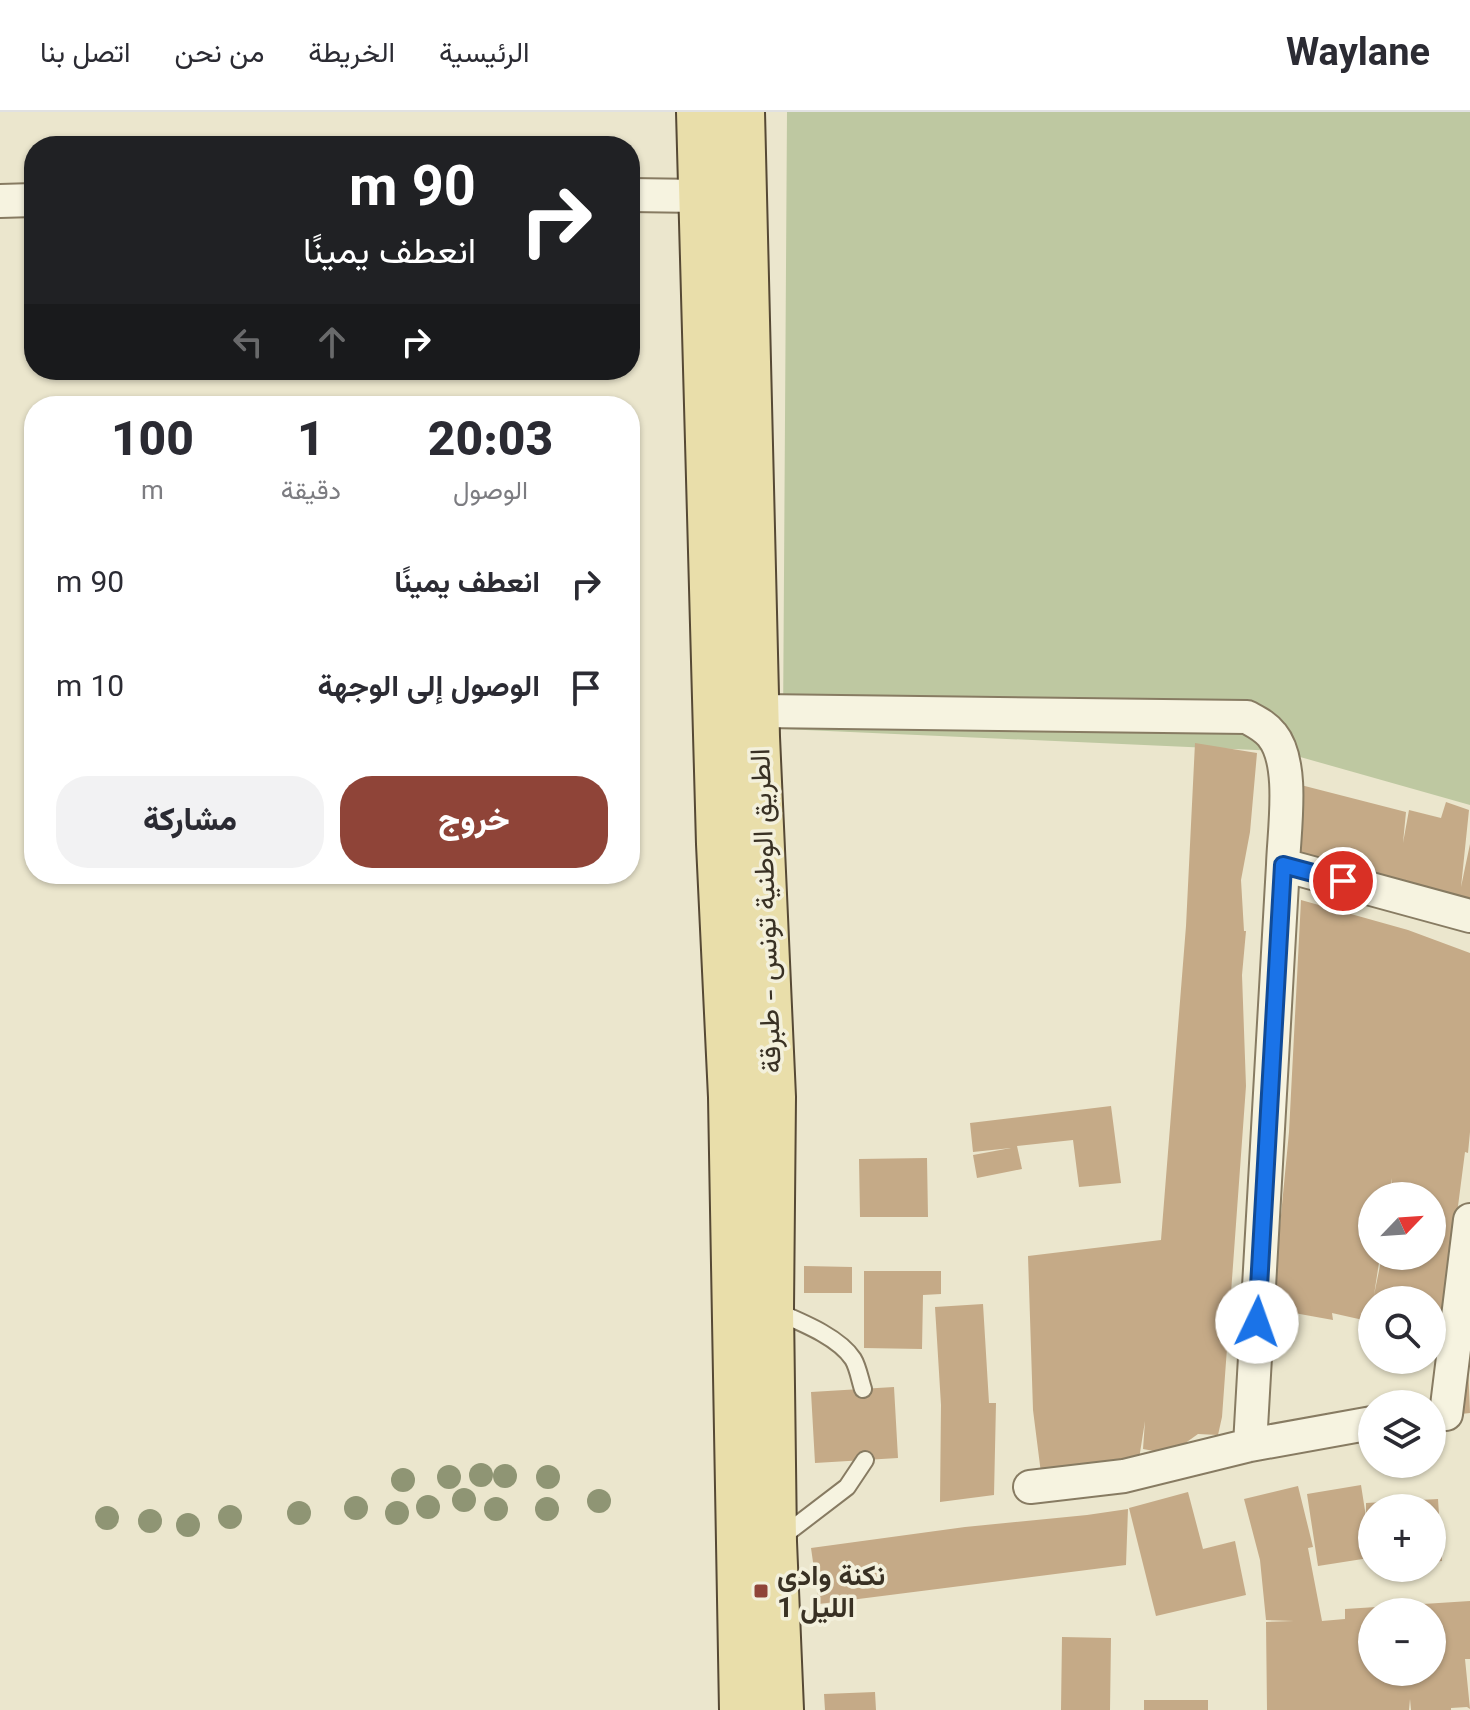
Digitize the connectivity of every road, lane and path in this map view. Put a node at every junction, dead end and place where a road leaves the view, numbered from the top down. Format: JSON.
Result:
{"nodes":[{"id":1,"x":699,"y":112,"type":"edge"},
{"id":2,"x":742,"y":112,"type":"edge"},
{"id":3,"x":640,"y":195,"type":"edge"},
{"id":4,"x":700,"y":196,"type":"junction"},
{"id":5,"x":24,"y":200,"type":"edge"},
{"id":6,"x":0,"y":201,"type":"edge"},
{"id":7,"x":757,"y":711,"type":"junction"},
{"id":8,"x":740,"y":842,"type":"junction"},
{"id":9,"x":1283,"y":865,"type":"junction"},
{"id":10,"x":1470,"y":916,"type":"edge"},
{"id":11,"x":1470,"y":1220,"type":"edge"},
{"id":12,"x":771,"y":1309,"type":"junction"},
{"id":13,"x":863,"y":1389,"type":"dead end"},
{"id":14,"x":1449,"y":1413,"type":"edge"},
{"id":15,"x":1358,"y":1426,"type":"edge"},
{"id":16,"x":1250,"y":1445,"type":"junction"},
{"id":17,"x":865,"y":1460,"type":"dead end"},
{"id":18,"x":1030,"y":1487,"type":"dead end"},
{"id":19,"x":774,"y":1542,"type":"junction"},
{"id":20,"x":742,"y":1710,"type":"edge"},
{"id":21,"x":781,"y":1710,"type":"edge"}],
"edges":[{"from":1,"to":4,"type":"main road","name":"الطريق الوطنية تونس - طبرقة"},
{"from":2,"to":7,"type":"main road","name":"الطريق الوطنية تونس - طبرقة"},
{"from":3,"to":4,"type":"street"},
{"from":4,"to":8,"type":"main road","name":"الطريق الوطنية تونس - طبرقة"},
{"from":5,"to":6,"type":"street"},
{"from":7,"to":8,"type":"main road","name":"الطريق الوطنية تونس - طبرقة"},
{"from":7,"to":9,"type":"street"},
{"from":8,"to":12,"type":"main road","name":"الطريق الوطنية تونس - طبرقة"},
{"from":8,"to":20,"type":"main road","name":"الطريق الوطنية تونس - طبرقة"},
{"from":9,"to":10,"type":"street"},
{"from":9,"to":16,"type":"street"},
{"from":11,"to":14,"type":"street"},
{"from":12,"to":13,"type":"lane"},
{"from":12,"to":19,"type":"main road","name":"الطريق الوطنية تونس - طبرقة"},
{"from":15,"to":16,"type":"street"},
{"from":16,"to":18,"type":"street"},
{"from":17,"to":19,"type":"lane"},
{"from":19,"to":21,"type":"main road","name":"الطريق الوطنية تونس - طبرقة"}]}
